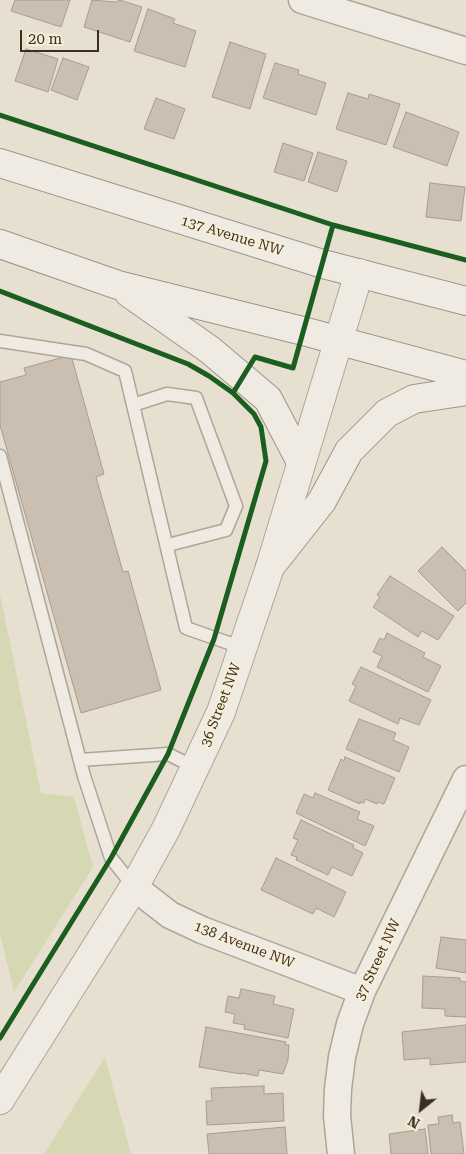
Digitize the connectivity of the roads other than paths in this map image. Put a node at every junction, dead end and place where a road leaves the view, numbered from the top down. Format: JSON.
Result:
{"nodes":[{"id":1,"x":302,"y":0,"type":"edge"},
{"id":2,"x":466,"y":51,"type":"edge"},
{"id":3,"x":0,"y":163,"type":"edge"},
{"id":4,"x":0,"y":244,"type":"edge"},
{"id":5,"x":359,"y":273,"type":"junction"},
{"id":6,"x":118,"y":285,"type":"junction"},
{"id":7,"x":466,"y":300,"type":"edge"},
{"id":8,"x":0,"y":341,"type":"edge"},
{"id":9,"x":338,"y":341,"type":"junction"},
{"id":10,"x":466,"y":375,"type":"edge"},
{"id":11,"x":466,"y":391,"type":"edge"},
{"id":12,"x":133,"y":406,"type":"junction"},
{"id":13,"x":0,"y":456,"type":"edge"},
{"id":14,"x":301,"y":462,"type":"junction"},
{"id":15,"x":168,"y":544,"type":"junction"},
{"id":16,"x":270,"y":567,"type":"junction"},
{"id":17,"x":243,"y":648,"type":"junction"},
{"id":18,"x":80,"y":760,"type":"junction"},
{"id":19,"x":196,"y":768,"type":"junction"},
{"id":20,"x":466,"y":779,"type":"edge"},
{"id":21,"x":134,"y":887,"type":"junction"},
{"id":22,"x":362,"y":991,"type":"junction"},
{"id":23,"x":0,"y":1100,"type":"edge"},
{"id":24,"x":341,"y":1154,"type":"edge"}],
"edges":[{"from":1,"to":2,"type":"street"},
{"from":3,"to":5,"type":"main road","name":"137 Avenue NW"},
{"from":4,"to":6,"type":"main road"},
{"from":5,"to":7,"type":"main road","name":"137 Avenue NW"},
{"from":5,"to":9,"type":"main road","name":"36 Street NW"},
{"from":6,"to":9,"type":"main road"},
{"from":6,"to":14,"type":"main road"},
{"from":8,"to":12,"type":"lane"},
{"from":9,"to":10,"type":"main road"},
{"from":9,"to":14,"type":"main road","name":"36 Street NW"},
{"from":11,"to":16,"type":"main road"},
{"from":12,"to":15,"type":"lane"},
{"from":12,"to":15,"type":"lane"},
{"from":13,"to":18,"type":"lane"},
{"from":14,"to":16,"type":"main road","name":"36 Street NW"},
{"from":15,"to":17,"type":"lane"},
{"from":16,"to":17,"type":"main road","name":"36 Street NW"},
{"from":17,"to":19,"type":"main road","name":"36 Street NW"},
{"from":18,"to":19,"type":"lane"},
{"from":18,"to":21,"type":"lane"},
{"from":19,"to":21,"type":"main road","name":"36 Street NW"},
{"from":20,"to":22,"type":"street","name":"37 Street NW"},
{"from":21,"to":22,"type":"street","name":"138 Avenue NW"},
{"from":21,"to":23,"type":"main road","name":"36 Street NW"},
{"from":22,"to":24,"type":"street","name":"37 Street NW"}]}
